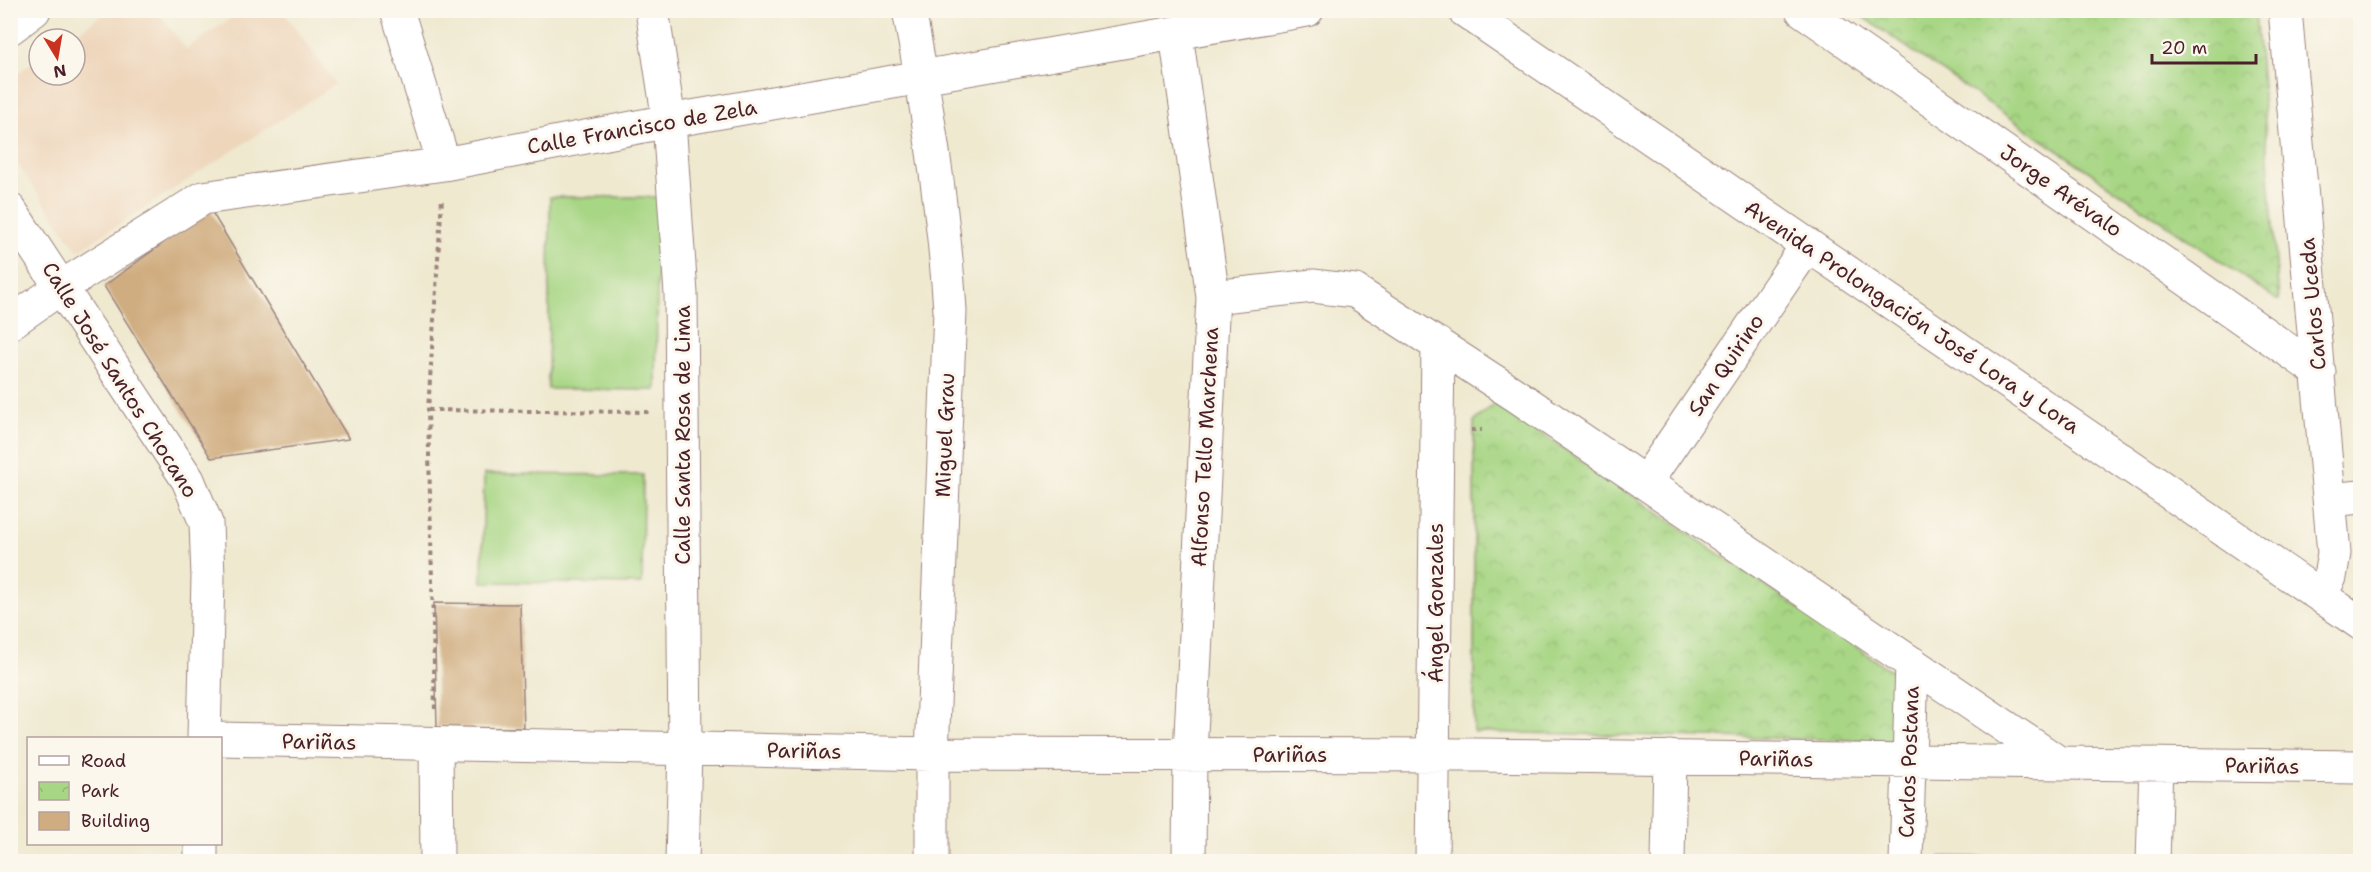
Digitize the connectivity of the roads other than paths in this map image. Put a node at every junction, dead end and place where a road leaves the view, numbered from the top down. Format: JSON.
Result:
{"nodes":[{"id":1,"x":34,"y":10,"type":"edge"},
{"id":2,"x":397,"y":10,"type":"edge"},
{"id":3,"x":652,"y":10,"type":"edge"},
{"id":4,"x":909,"y":10,"type":"edge"},
{"id":5,"x":1307,"y":10,"type":"edge"},
{"id":6,"x":1464,"y":10,"type":"edge"},
{"id":7,"x":1802,"y":10,"type":"edge"},
{"id":8,"x":2285,"y":10,"type":"edge"},
{"id":9,"x":10,"y":27,"type":"edge"},
{"id":10,"x":1176,"y":34,"type":"junction"},
{"id":11,"x":922,"y":78,"type":"junction"},
{"id":12,"x":669,"y":121,"type":"junction"},
{"id":13,"x":444,"y":164,"type":"junction"},
{"id":14,"x":10,"y":210,"type":"edge"},
{"id":15,"x":1807,"y":246,"type":"junction"},
{"id":16,"x":63,"y":286,"type":"junction"},
{"id":17,"x":1213,"y":297,"type":"junction"},
{"id":18,"x":10,"y":322,"type":"edge"},
{"id":19,"x":1438,"y":344,"type":"junction"},
{"id":20,"x":2319,"y":372,"type":"junction"},
{"id":21,"x":1645,"y":483,"type":"junction"},
{"id":22,"x":2345,"y":499,"type":"edge"},
{"id":23,"x":2320,"y":595,"type":"junction"},
{"id":24,"x":2361,"y":623,"type":"edge"},
{"id":25,"x":1911,"y":663,"type":"junction"},
{"id":26,"x":204,"y":737,"type":"edge"},
{"id":27,"x":222,"y":740,"type":"edge"},
{"id":28,"x":436,"y":744,"type":"junction"},
{"id":29,"x":685,"y":749,"type":"junction"},
{"id":30,"x":932,"y":754,"type":"junction"},
{"id":31,"x":1190,"y":754,"type":"junction"},
{"id":32,"x":1434,"y":755,"type":"junction"},
{"id":33,"x":1670,"y":757,"type":"junction"},
{"id":34,"x":1907,"y":762,"type":"junction"},
{"id":35,"x":2059,"y":763,"type":"junction"},
{"id":36,"x":2156,"y":764,"type":"junction"},
{"id":37,"x":2361,"y":767,"type":"edge"},
{"id":38,"x":201,"y":845,"type":"edge"},
{"id":39,"x":201,"y":861,"type":"edge"},
{"id":40,"x":437,"y":861,"type":"edge"},
{"id":41,"x":682,"y":861,"type":"edge"},
{"id":42,"x":932,"y":861,"type":"edge"},
{"id":43,"x":1189,"y":861,"type":"edge"},
{"id":44,"x":1432,"y":861,"type":"edge"},
{"id":45,"x":1668,"y":861,"type":"edge"},
{"id":46,"x":1906,"y":861,"type":"edge"},
{"id":47,"x":2153,"y":861,"type":"edge"}],
"edges":[{"from":1,"to":9,"type":"street"},
{"from":2,"to":13,"type":"street"},
{"from":3,"to":12,"type":"street","name":"Calle Santa Rosa de Lima"},
{"from":4,"to":11,"type":"street","name":"Miguel Grau"},
{"from":5,"to":10,"type":"street","name":"Calle Francisco de Zela"},
{"from":6,"to":15,"type":"street","name":"Avenida Prolongación José Lora y Lora"},
{"from":7,"to":20,"type":"street","name":"Jorge Arévalo"},
{"from":8,"to":20,"type":"street","name":"Carlos Uceda"},
{"from":10,"to":11,"type":"street","name":"Calle Francisco de Zela"},
{"from":10,"to":17,"type":"street","name":"Alfonso Tello Marchena"},
{"from":11,"to":12,"type":"street","name":"Calle Francisco de Zela"},
{"from":11,"to":30,"type":"street","name":"Miguel Grau"},
{"from":12,"to":13,"type":"street","name":"Calle Francisco de Zela"},
{"from":12,"to":29,"type":"street","name":"Calle Santa Rosa de Lima"},
{"from":13,"to":16,"type":"street","name":"Calle Francisco de Zela"},
{"from":14,"to":16,"type":"street","name":"Calle José Santos Chocano"},
{"from":15,"to":21,"type":"street","name":"San Quirino"},
{"from":15,"to":23,"type":"street","name":"Avenida Prolongación José Lora y Lora"},
{"from":16,"to":18,"type":"street","name":"Calle Francisco de Zela"},
{"from":16,"to":26,"type":"street","name":"Calle José Santos Chocano"},
{"from":17,"to":19,"type":"street"},
{"from":17,"to":31,"type":"street","name":"Alfonso Tello Marchena"},
{"from":19,"to":21,"type":"street"},
{"from":19,"to":32,"type":"street","name":"Ángel Gonzales"},
{"from":20,"to":22,"type":"street","name":"Carlos Uceda"},
{"from":21,"to":25,"type":"street"},
{"from":22,"to":23,"type":"street","name":"Carlos Uceda"},
{"from":23,"to":24,"type":"street","name":"Avenida Prolongación José Lora y Lora"},
{"from":25,"to":34,"type":"street","name":"Carlos Postana"},
{"from":25,"to":35,"type":"street"},
{"from":27,"to":28,"type":"street","name":"Pariñas"},
{"from":28,"to":29,"type":"street","name":"Pariñas"},
{"from":28,"to":40,"type":"street"},
{"from":29,"to":30,"type":"street","name":"Pariñas"},
{"from":29,"to":41,"type":"street","name":"Calle Santa Rosa de Lima"},
{"from":30,"to":31,"type":"street","name":"Pariñas"},
{"from":30,"to":42,"type":"street","name":"Miguel Grau"},
{"from":31,"to":32,"type":"street","name":"Pariñas"},
{"from":31,"to":43,"type":"street","name":"Alfonso Tello Marchena"},
{"from":32,"to":33,"type":"street","name":"Pariñas"},
{"from":32,"to":44,"type":"street","name":"Ángel Gonzales"},
{"from":33,"to":34,"type":"street","name":"Pariñas"},
{"from":33,"to":45,"type":"street"},
{"from":34,"to":35,"type":"street","name":"Pariñas"},
{"from":34,"to":46,"type":"street","name":"Carlos Postana"},
{"from":35,"to":36,"type":"street","name":"Pariñas"},
{"from":36,"to":37,"type":"street","name":"Pariñas"},
{"from":36,"to":47,"type":"street"},
{"from":38,"to":39,"type":"street"}]}
